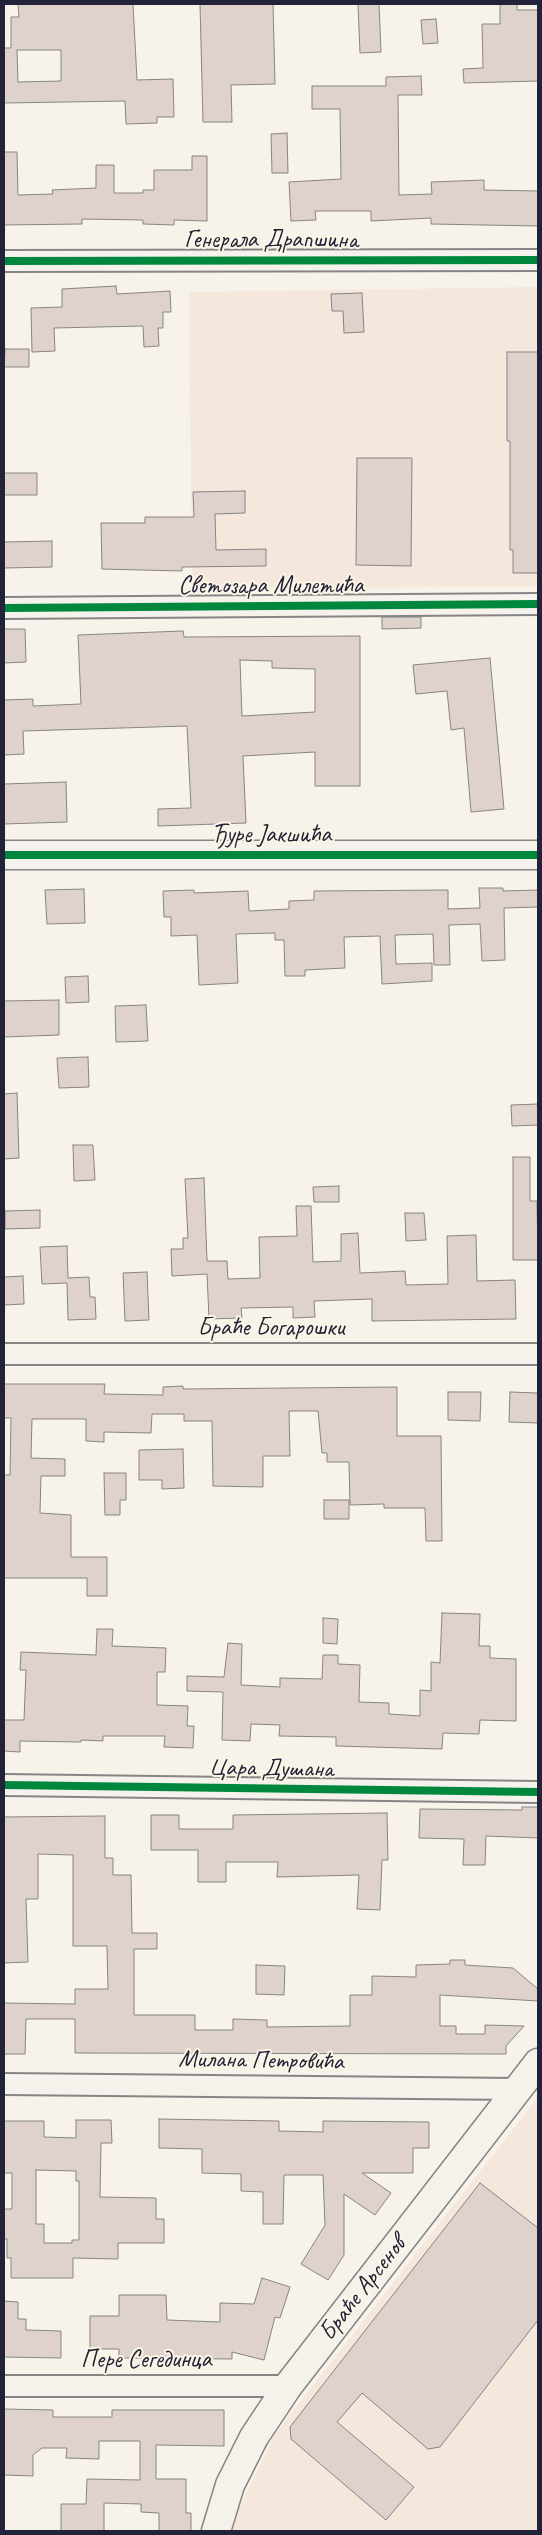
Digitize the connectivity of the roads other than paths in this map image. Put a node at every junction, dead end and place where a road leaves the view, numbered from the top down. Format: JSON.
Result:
{"nodes":[{"id":1,"x":538,"y":260,"type":"edge"},
{"id":2,"x":4,"y":261,"type":"edge"},
{"id":3,"x":538,"y":604,"type":"edge"},
{"id":4,"x":4,"y":608,"type":"edge"},
{"id":5,"x":4,"y":855,"type":"edge"},
{"id":6,"x":538,"y":855,"type":"edge"},
{"id":7,"x":4,"y":1354,"type":"edge"},
{"id":8,"x":538,"y":1354,"type":"edge"},
{"id":9,"x":4,"y":1785,"type":"edge"},
{"id":10,"x":538,"y":1792,"type":"edge"},
{"id":11,"x":538,"y":2064,"type":"edge"},
{"id":12,"x":4,"y":2084,"type":"edge"},
{"id":13,"x":518,"y":2089,"type":"junction"},
{"id":14,"x":4,"y":2386,"type":"edge"},
{"id":15,"x":288,"y":2386,"type":"junction"},
{"id":16,"x":216,"y":2531,"type":"edge"}],
"edges":[{"from":1,"to":2,"type":"street","name":"Генерала Драпшина"},
{"from":3,"to":4,"type":"street","name":"Светозара Милетића"},
{"from":5,"to":6,"type":"main road","name":"Ђуре Јакшића"},
{"from":7,"to":8,"type":"street","name":"Браће Богарошки"},
{"from":9,"to":10,"type":"street","name":"Цара Душана"},
{"from":11,"to":13,"type":"main road","name":"Браће Арсенов"},
{"from":12,"to":13,"type":"street","name":"Милана Петровића"},
{"from":13,"to":15,"type":"main road","name":"Браће Арсенов"},
{"from":14,"to":15,"type":"street","name":"Пере Сегединца"},
{"from":15,"to":16,"type":"main road","name":"Браће Арсенов"}]}
